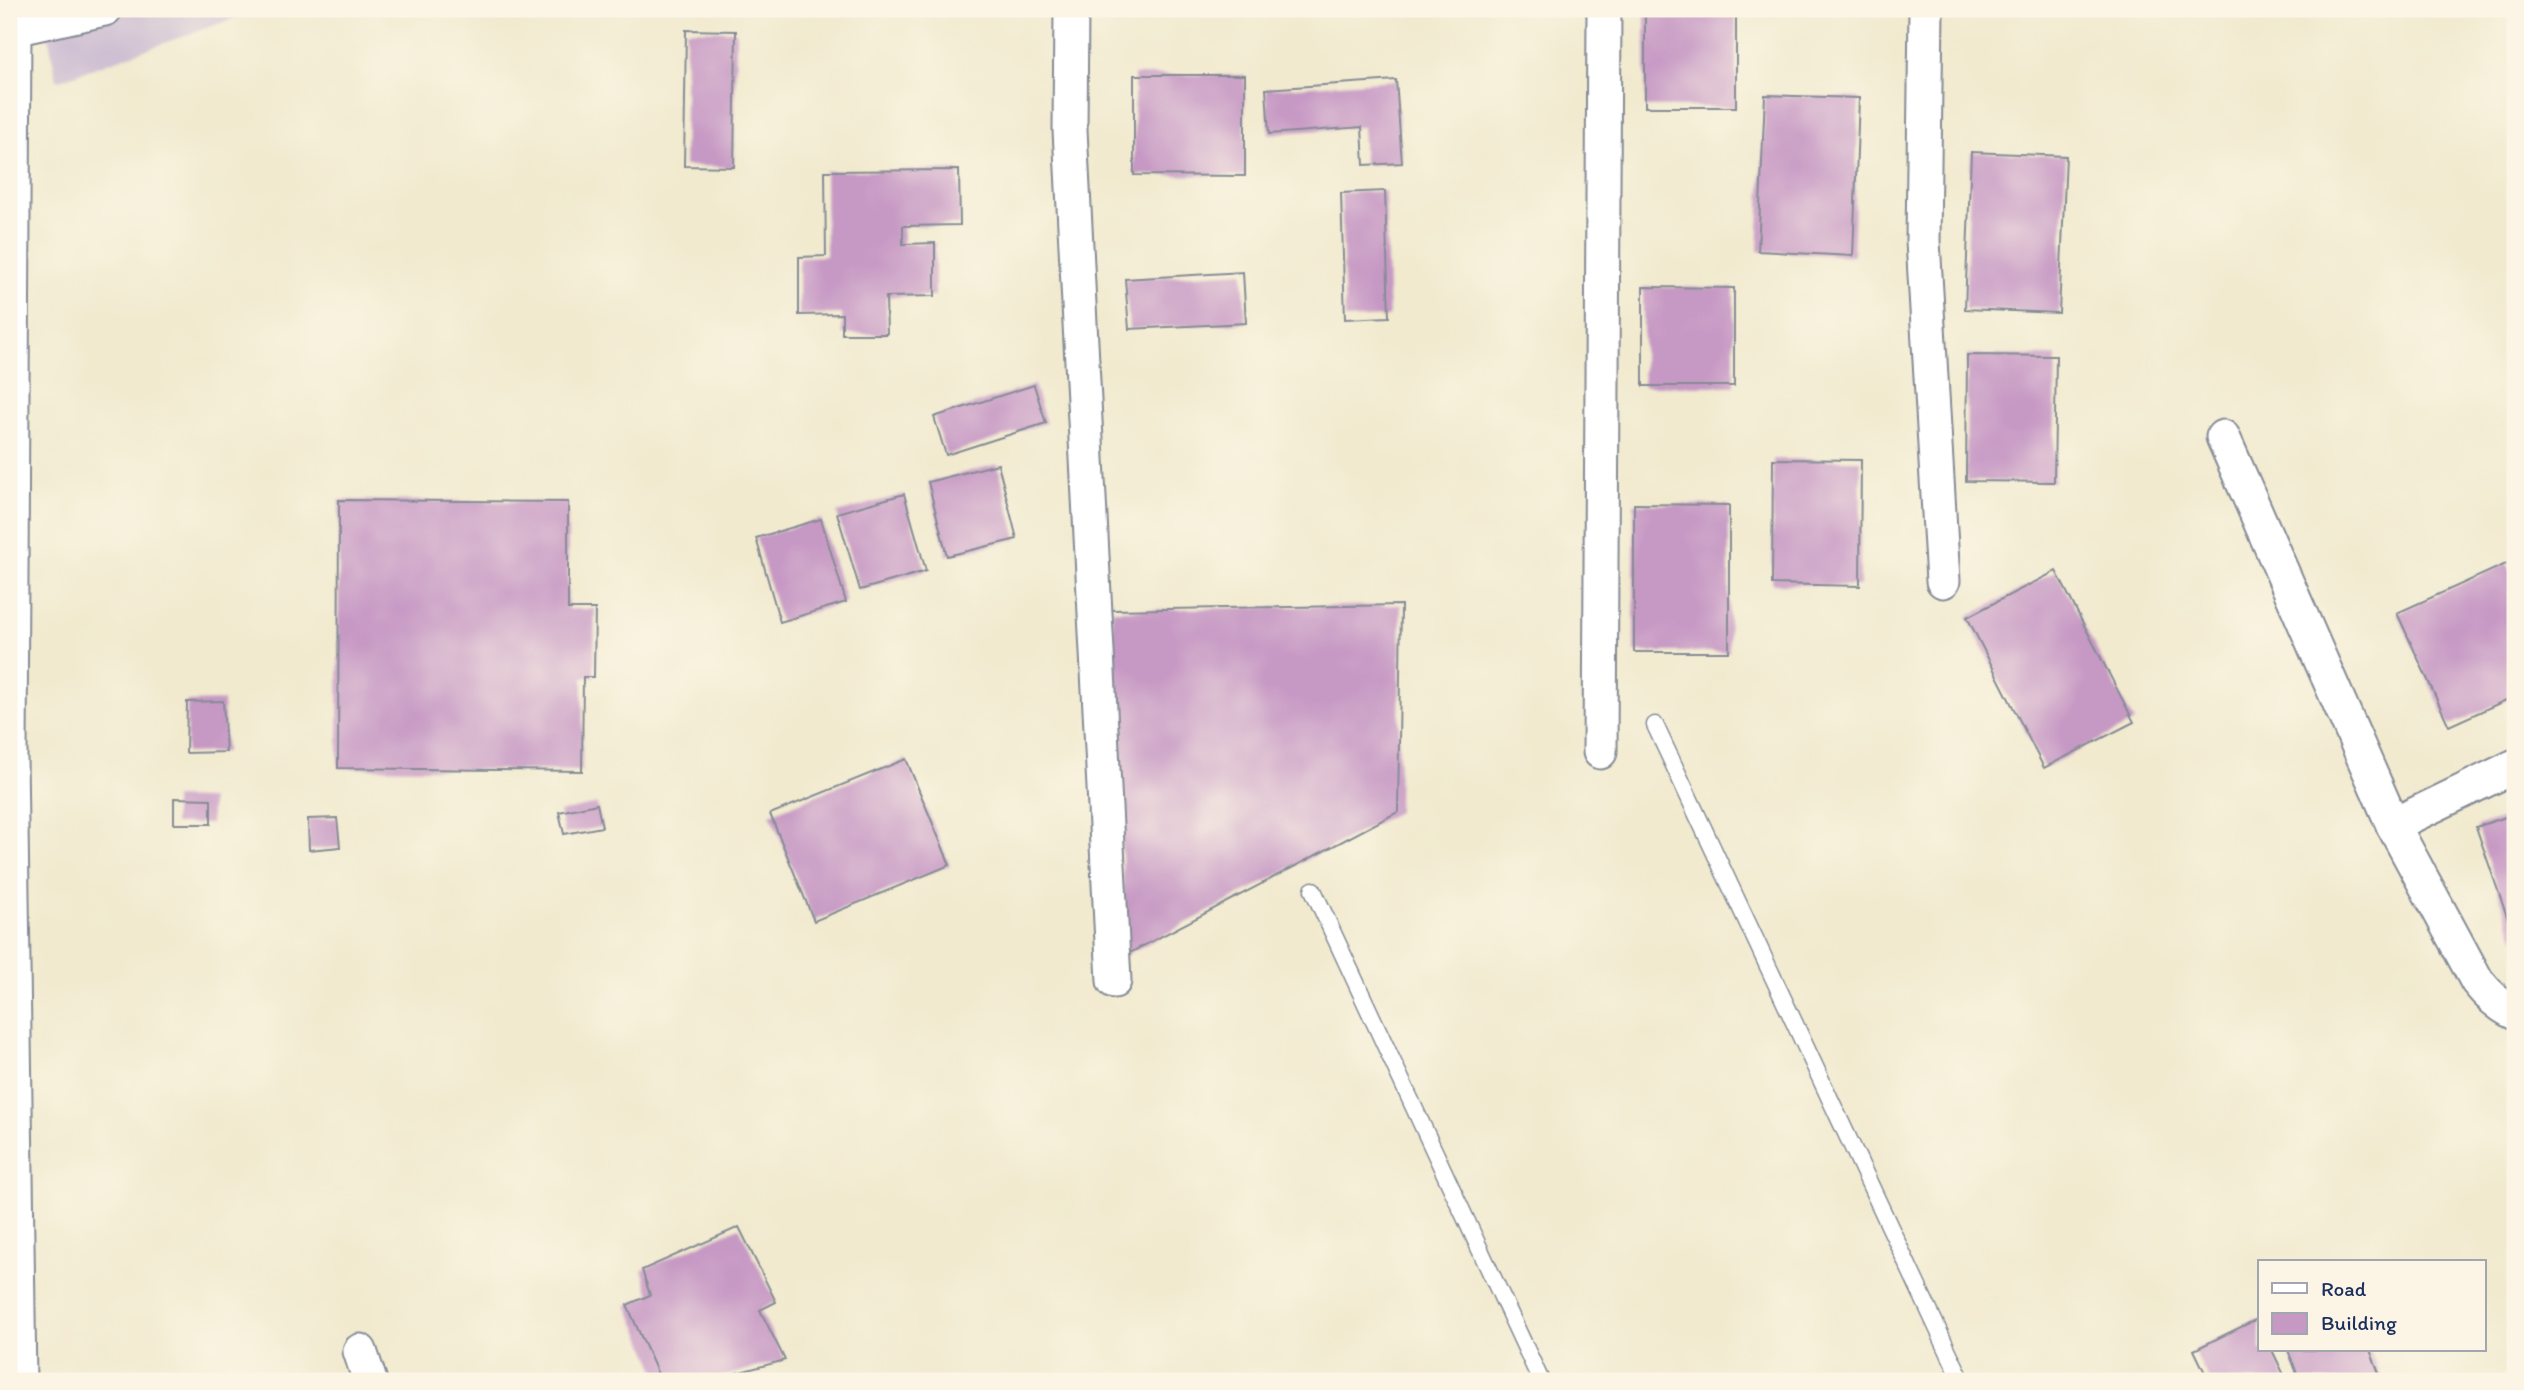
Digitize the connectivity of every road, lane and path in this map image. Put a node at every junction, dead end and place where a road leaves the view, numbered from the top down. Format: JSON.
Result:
{"nodes":[{"id":1,"x":105,"y":9,"type":"edge"},
{"id":2,"x":1070,"y":9,"type":"edge"},
{"id":3,"x":1604,"y":9,"type":"edge"},
{"id":4,"x":1926,"y":9,"type":"edge"},
{"id":5,"x":11,"y":30,"type":"edge"},
{"id":6,"x":2223,"y":437,"type":"dead end"},
{"id":7,"x":1943,"y":581,"type":"dead end"},
{"id":8,"x":1655,"y":725,"type":"dead end"},
{"id":9,"x":1600,"y":752,"type":"dead end"},
{"id":10,"x":2515,"y":766,"type":"edge"},
{"id":11,"x":2393,"y":825,"type":"junction"},
{"id":12,"x":1313,"y":890,"type":"dead end"},
{"id":13,"x":1114,"y":981,"type":"dead end"},
{"id":14,"x":2515,"y":1013,"type":"edge"},
{"id":15,"x":19,"y":1381,"type":"edge"},
{"id":16,"x":1541,"y":1381,"type":"edge"},
{"id":17,"x":1962,"y":1381,"type":"edge"}],
"edges":[{"from":1,"to":5,"type":"street"},
{"from":2,"to":13,"type":"street"},
{"from":3,"to":9,"type":"street"},
{"from":4,"to":7,"type":"street"},
{"from":5,"to":15,"type":"street"},
{"from":6,"to":11,"type":"street"},
{"from":8,"to":17,"type":"lane"},
{"from":10,"to":11,"type":"street"},
{"from":11,"to":14,"type":"street"},
{"from":12,"to":16,"type":"lane"}]}
